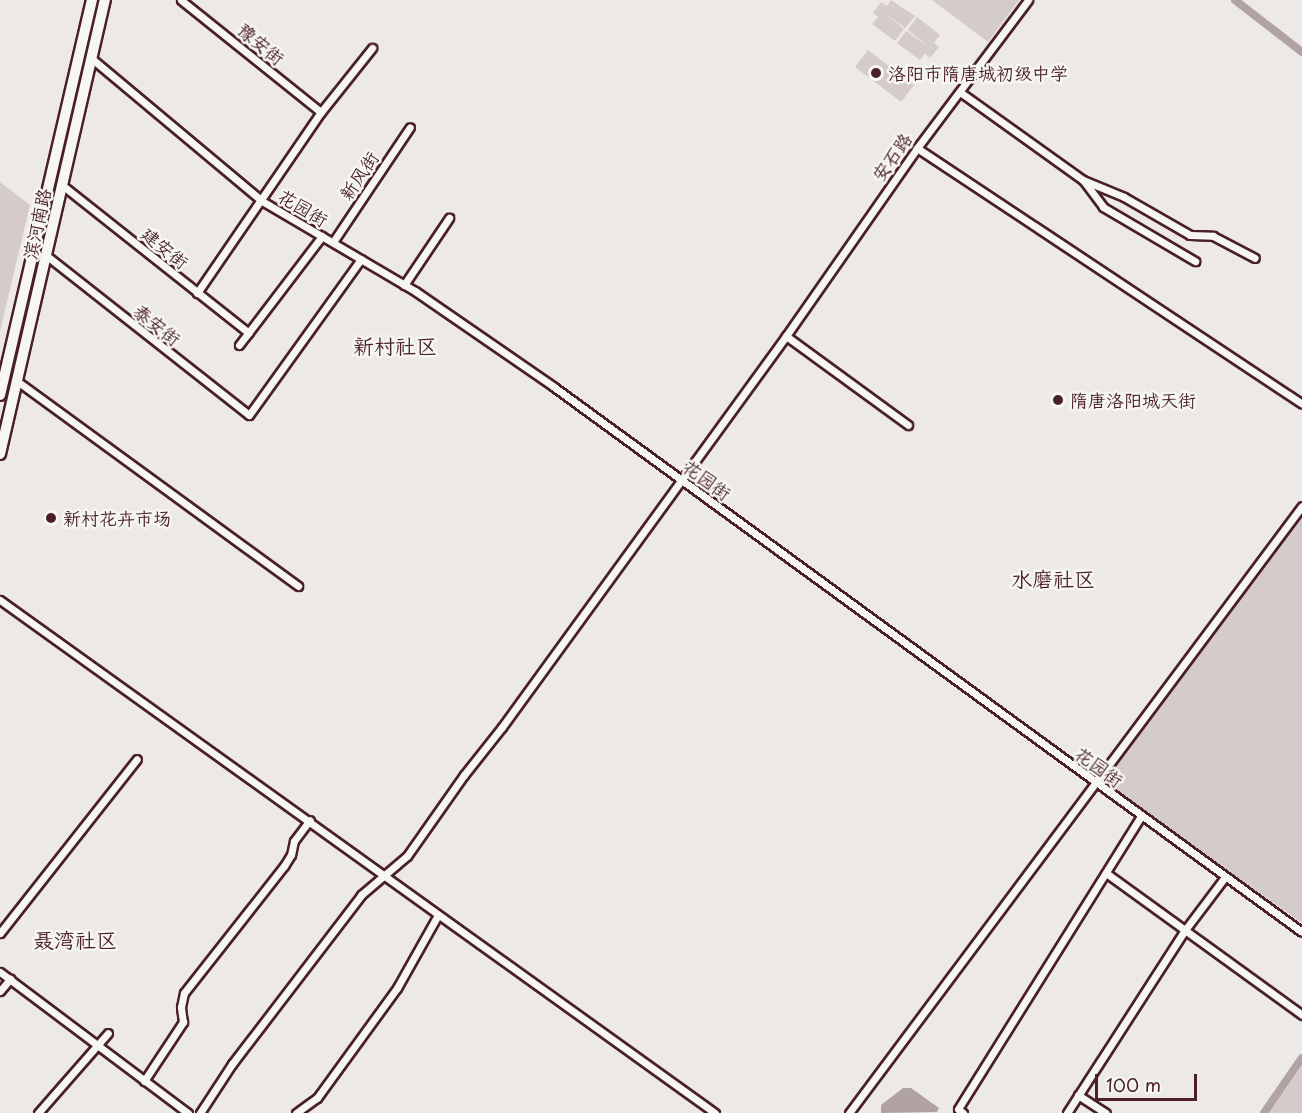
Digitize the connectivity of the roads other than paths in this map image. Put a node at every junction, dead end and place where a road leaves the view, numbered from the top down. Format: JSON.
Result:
{"nodes":[{"id":1,"x":92,"y":0,"type":"edge"},
{"id":2,"x":105,"y":0,"type":"edge"},
{"id":3,"x":181,"y":0,"type":"edge"},
{"id":4,"x":1028,"y":0,"type":"edge"},
{"id":5,"x":372,"y":48,"type":"dead end"},
{"id":6,"x":91,"y":58,"type":"junction"},
{"id":7,"x":960,"y":92,"type":"junction"},
{"id":8,"x":321,"y":112,"type":"junction"},
{"id":9,"x":411,"y":127,"type":"dead end"},
{"id":10,"x":917,"y":148,"type":"junction"},
{"id":11,"x":1083,"y":180,"type":"junction"},
{"id":12,"x":62,"y":185,"type":"junction"},
{"id":13,"x":262,"y":201,"type":"junction"},
{"id":14,"x":449,"y":218,"type":"dead end"},
{"id":15,"x":321,"y":236,"type":"junction"},
{"id":16,"x":333,"y":242,"type":"junction"},
{"id":17,"x":47,"y":256,"type":"junction"},
{"id":18,"x":1255,"y":258,"type":"dead end"},
{"id":19,"x":361,"y":260,"type":"junction"},
{"id":20,"x":1195,"y":261,"type":"dead end"},
{"id":21,"x":404,"y":285,"type":"junction"},
{"id":22,"x":197,"y":293,"type":"junction"},
{"id":23,"x":16,"y":328,"type":"junction"},
{"id":24,"x":29,"y":331,"type":"junction"},
{"id":25,"x":249,"y":333,"type":"junction"},
{"id":26,"x":786,"y":336,"type":"junction"},
{"id":27,"x":239,"y":345,"type":"dead end"},
{"id":28,"x":17,"y":381,"type":"junction"},
{"id":29,"x":0,"y":395,"type":"edge"},
{"id":30,"x":1302,"y":404,"type":"edge"},
{"id":31,"x":908,"y":425,"type":"dead end"},
{"id":32,"x":0,"y":454,"type":"edge"},
{"id":33,"x":682,"y":481,"type":"junction"},
{"id":34,"x":1302,"y":506,"type":"edge"},
{"id":35,"x":298,"y":586,"type":"dead end"},
{"id":36,"x":0,"y":600,"type":"edge"},
{"id":37,"x":137,"y":759,"type":"dead end"},
{"id":38,"x":1095,"y":783,"type":"junction"},
{"id":39,"x":1141,"y":816,"type":"junction"},
{"id":40,"x":310,"y":820,"type":"junction"},
{"id":41,"x":1106,"y":873,"type":"junction"},
{"id":42,"x":385,"y":876,"type":"junction"},
{"id":43,"x":1225,"y":877,"type":"junction"},
{"id":44,"x":438,"y":915,"type":"junction"},
{"id":45,"x":1185,"y":930,"type":"junction"},
{"id":46,"x":1302,"y":932,"type":"edge"},
{"id":47,"x":0,"y":933,"type":"edge"},
{"id":48,"x":0,"y":972,"type":"edge"},
{"id":49,"x":10,"y":979,"type":"junction"},
{"id":50,"x":0,"y":991,"type":"edge"},
{"id":51,"x":1302,"y":1015,"type":"edge"},
{"id":52,"x":108,"y":1033,"type":"dead end"},
{"id":53,"x":96,"y":1046,"type":"junction"},
{"id":54,"x":144,"y":1081,"type":"junction"},
{"id":55,"x":1078,"y":1095,"type":"junction"},
{"id":56,"x":38,"y":1113,"type":"edge"},
{"id":57,"x":188,"y":1113,"type":"edge"},
{"id":58,"x":201,"y":1113,"type":"edge"},
{"id":59,"x":296,"y":1113,"type":"edge"},
{"id":60,"x":716,"y":1113,"type":"edge"},
{"id":61,"x":849,"y":1113,"type":"edge"},
{"id":62,"x":963,"y":1113,"type":"edge"},
{"id":63,"x":1067,"y":1113,"type":"edge"},
{"id":64,"x":1106,"y":1113,"type":"edge"}],
"edges":[{"from":1,"to":23,"type":"main road","name":"滨河南路"},
{"from":2,"to":6,"type":"main road","name":"滨河南路"},
{"from":3,"to":8,"type":"street","name":"豫安街"},
{"from":4,"to":7,"type":"street","name":"安石路"},
{"from":5,"to":8,"type":"street"},
{"from":6,"to":12,"type":"main road","name":"滨河南路"},
{"from":6,"to":13,"type":"street","name":"花园街"},
{"from":7,"to":10,"type":"street","name":"安石路"},
{"from":7,"to":11,"type":"street"},
{"from":8,"to":13,"type":"street"},
{"from":9,"to":16,"type":"street","name":"新风街"},
{"from":10,"to":26,"type":"street","name":"安石路"},
{"from":10,"to":30,"type":"street"},
{"from":11,"to":18,"type":"street"},
{"from":11,"to":20,"type":"street"},
{"from":12,"to":17,"type":"main road","name":"滨河南路"},
{"from":12,"to":22,"type":"street","name":"建安街"},
{"from":13,"to":15,"type":"street","name":"花园街"},
{"from":13,"to":22,"type":"street"},
{"from":14,"to":21,"type":"street"},
{"from":15,"to":16,"type":"street","name":"花园街"},
{"from":15,"to":25,"type":"street"},
{"from":16,"to":19,"type":"street","name":"花园街"},
{"from":17,"to":19,"type":"street","name":"泰安街"},
{"from":17,"to":24,"type":"main road","name":"滨河南路"},
{"from":19,"to":21,"type":"street","name":"花园街"},
{"from":21,"to":33,"type":"street","name":"花园街"},
{"from":22,"to":25,"type":"street","name":"建安街"},
{"from":23,"to":24,"type":"main road"},
{"from":23,"to":29,"type":"main road","name":"滨河南路"},
{"from":24,"to":28,"type":"main road","name":"滨河南路"},
{"from":25,"to":27,"type":"street"},
{"from":26,"to":31,"type":"street"},
{"from":26,"to":33,"type":"street","name":"安石路"},
{"from":28,"to":32,"type":"main road","name":"滨河南路"},
{"from":28,"to":35,"type":"street"},
{"from":33,"to":38,"type":"street","name":"花园街"},
{"from":33,"to":42,"type":"street","name":"安石路"},
{"from":34,"to":38,"type":"street"},
{"from":36,"to":40,"type":"street"},
{"from":37,"to":47,"type":"street"},
{"from":38,"to":39,"type":"street","name":"花园街"},
{"from":38,"to":61,"type":"street"},
{"from":39,"to":41,"type":"street"},
{"from":39,"to":43,"type":"street","name":"花园街"},
{"from":40,"to":42,"type":"street"},
{"from":40,"to":54,"type":"street"},
{"from":41,"to":45,"type":"street"},
{"from":41,"to":62,"type":"street"},
{"from":42,"to":44,"type":"street"},
{"from":42,"to":58,"type":"street","name":"安石路"},
{"from":43,"to":45,"type":"street"},
{"from":43,"to":46,"type":"street","name":"花园街"},
{"from":44,"to":59,"type":"street"},
{"from":44,"to":60,"type":"street"},
{"from":45,"to":51,"type":"street"},
{"from":45,"to":55,"type":"street"},
{"from":48,"to":49,"type":"street"},
{"from":49,"to":50,"type":"street"},
{"from":49,"to":53,"type":"street"},
{"from":52,"to":53,"type":"street"},
{"from":53,"to":54,"type":"street"},
{"from":53,"to":56,"type":"street"},
{"from":54,"to":57,"type":"street"},
{"from":55,"to":63,"type":"street"},
{"from":55,"to":64,"type":"street"}]}
